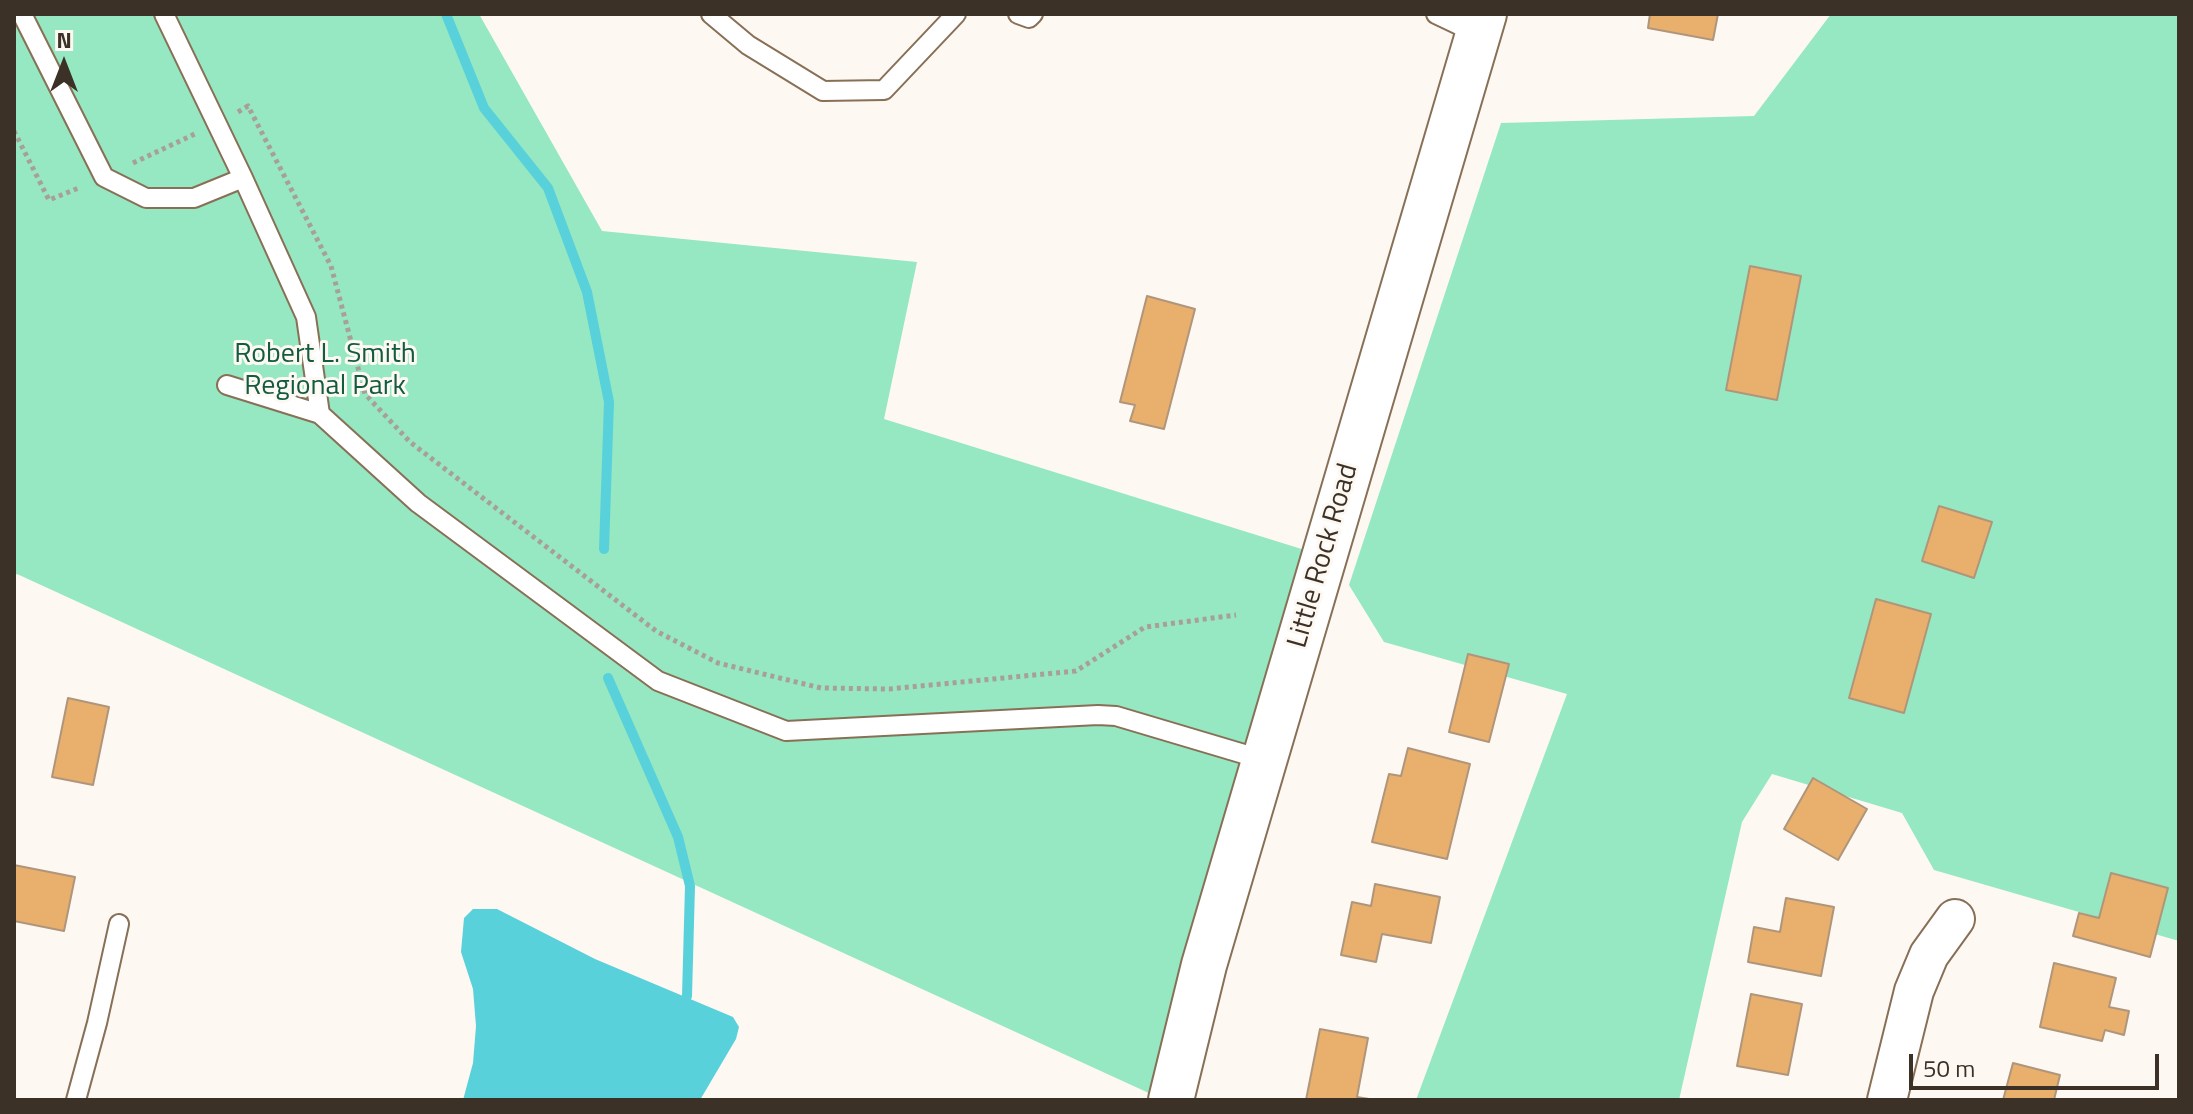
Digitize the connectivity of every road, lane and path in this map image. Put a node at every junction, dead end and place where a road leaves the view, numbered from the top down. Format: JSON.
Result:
{"nodes":[{"id":1,"x":22,"y":14,"type":"edge"},
{"id":2,"x":164,"y":14,"type":"edge"},
{"id":3,"x":711,"y":14,"type":"edge"},
{"id":4,"x":956,"y":14,"type":"edge"},
{"id":5,"x":1018,"y":14,"type":"edge"},
{"id":6,"x":1033,"y":14,"type":"edge"},
{"id":7,"x":1436,"y":14,"type":"edge"},
{"id":8,"x":1481,"y":24,"type":"edge"},
{"id":9,"x":217,"y":124,"type":"junction"},
{"id":10,"x":14,"y":131,"type":"edge"},
{"id":11,"x":104,"y":177,"type":"junction"},
{"id":12,"x":243,"y":178,"type":"junction"},
{"id":13,"x":227,"y":385,"type":"dead end"},
{"id":14,"x":320,"y":414,"type":"junction"},
{"id":15,"x":1236,"y":615,"type":"dead end"},
{"id":16,"x":1264,"y":760,"type":"junction"},
{"id":17,"x":1955,"y":919,"type":"dead end"},
{"id":18,"x":119,"y":924,"type":"dead end"},
{"id":19,"x":76,"y":1100,"type":"edge"},
{"id":20,"x":1171,"y":1100,"type":"edge"},
{"id":21,"x":1887,"y":1100,"type":"edge"}],
"edges":[{"from":1,"to":11,"type":"lane"},
{"from":2,"to":9,"type":"lane"},
{"from":3,"to":4,"type":"lane"},
{"from":5,"to":6,"type":"lane"},
{"from":7,"to":8,"type":"lane"},
{"from":8,"to":16,"type":"main road","name":"Little Rock Road"},
{"from":9,"to":11,"type":"path"},
{"from":9,"to":12,"type":"lane"},
{"from":9,"to":15,"type":"path"},
{"from":10,"to":11,"type":"path"},
{"from":11,"to":12,"type":"lane"},
{"from":12,"to":14,"type":"lane"},
{"from":13,"to":14,"type":"lane"},
{"from":14,"to":16,"type":"lane"},
{"from":16,"to":20,"type":"main road","name":"Little Rock Road"},
{"from":17,"to":21,"type":"street"},
{"from":18,"to":19,"type":"lane"}]}
